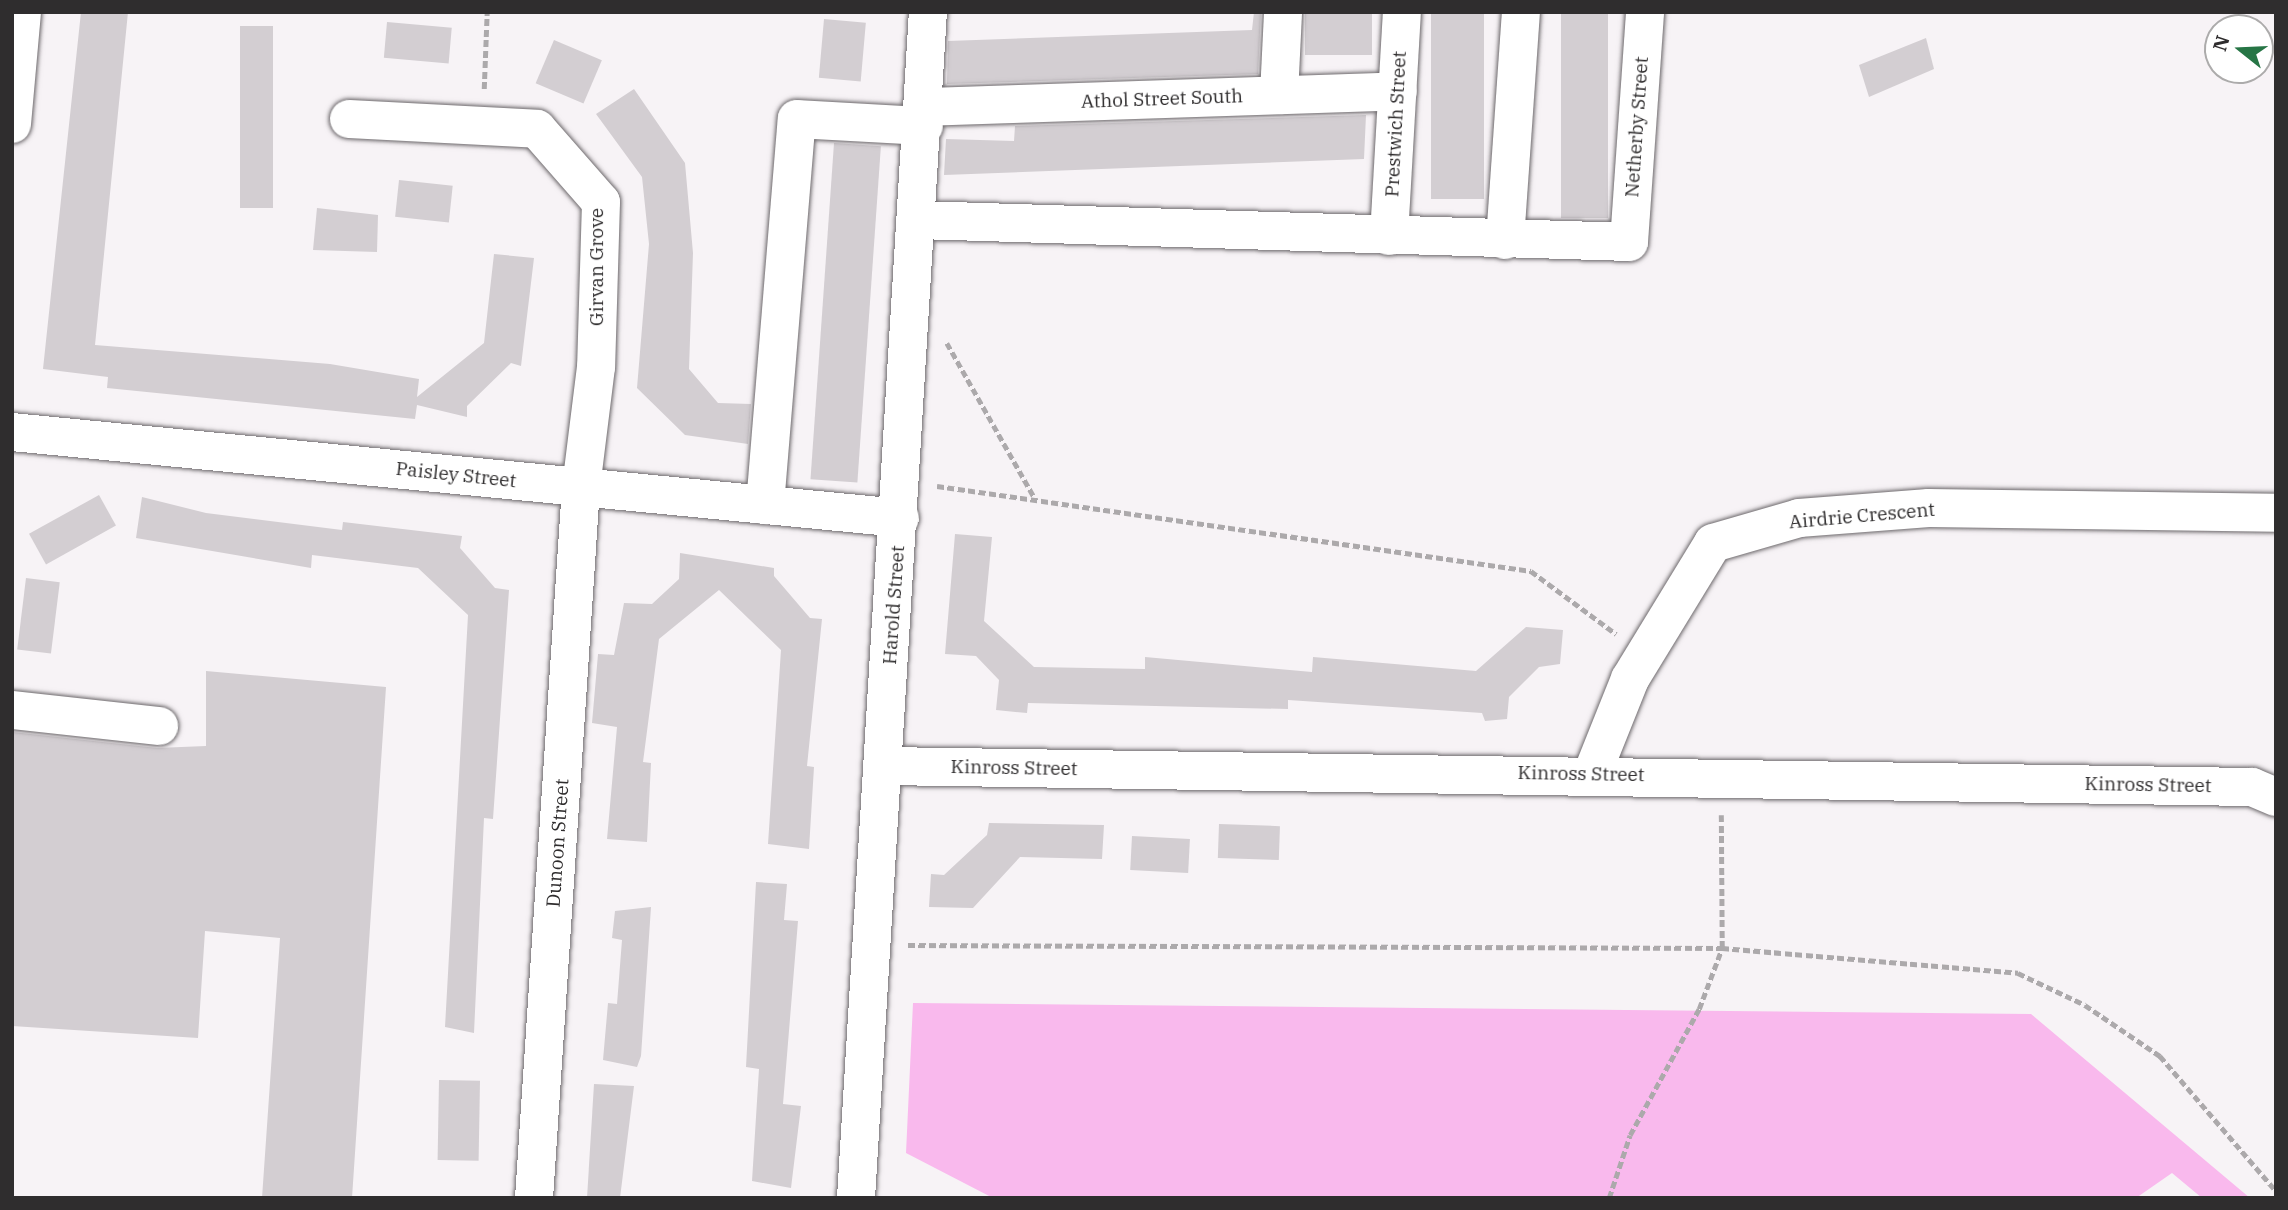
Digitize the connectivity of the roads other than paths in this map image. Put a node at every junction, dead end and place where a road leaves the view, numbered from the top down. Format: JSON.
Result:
{"nodes":[{"id":1,"x":22,"y":12,"type":"edge"},
{"id":2,"x":928,"y":12,"type":"edge"},
{"id":3,"x":1283,"y":12,"type":"edge"},
{"id":4,"x":1402,"y":12,"type":"edge"},
{"id":5,"x":1521,"y":12,"type":"edge"},
{"id":6,"x":1645,"y":12,"type":"edge"},
{"id":7,"x":15,"y":57,"type":"edge"},
{"id":8,"x":1398,"y":91,"type":"junction"},
{"id":9,"x":1279,"y":95,"type":"junction"},
{"id":10,"x":925,"y":116,"type":"junction"},
{"id":11,"x":349,"y":119,"type":"dead end"},
{"id":12,"x":12,"y":124,"type":"edge"},
{"id":13,"x":918,"y":220,"type":"junction"},
{"id":14,"x":1389,"y":236,"type":"junction"},
{"id":15,"x":1505,"y":240,"type":"junction"},
{"id":16,"x":12,"y":432,"type":"edge"},
{"id":17,"x":582,"y":487,"type":"junction"},
{"id":18,"x":765,"y":505,"type":"junction"},
{"id":19,"x":2276,"y":513,"type":"edge"},
{"id":20,"x":900,"y":518,"type":"junction"},
{"id":21,"x":12,"y":710,"type":"edge"},
{"id":22,"x":159,"y":726,"type":"dead end"},
{"id":23,"x":884,"y":766,"type":"junction"},
{"id":24,"x":1591,"y":774,"type":"junction"},
{"id":25,"x":2276,"y":797,"type":"edge"},
{"id":26,"x":534,"y":1198,"type":"edge"},
{"id":27,"x":856,"y":1198,"type":"edge"}],
"edges":[{"from":1,"to":7,"type":"street"},
{"from":2,"to":10,"type":"street","name":"Harold Street"},
{"from":3,"to":9,"type":"street"},
{"from":4,"to":8,"type":"street","name":"Prestwich Street"},
{"from":5,"to":15,"type":"street"},
{"from":6,"to":15,"type":"street","name":"Netherby Street"},
{"from":7,"to":12,"type":"street"},
{"from":8,"to":9,"type":"street","name":"Athol Street South"},
{"from":8,"to":14,"type":"street","name":"Prestwich Street"},
{"from":9,"to":10,"type":"street","name":"Athol Street South"},
{"from":10,"to":13,"type":"street","name":"Harold Street"},
{"from":10,"to":18,"type":"street","name":"Athol Street South"},
{"from":11,"to":17,"type":"street","name":"Girvan Grove"},
{"from":13,"to":14,"type":"street"},
{"from":13,"to":20,"type":"street","name":"Harold Street"},
{"from":14,"to":15,"type":"street"},
{"from":16,"to":17,"type":"street","name":"Paisley Street"},
{"from":17,"to":18,"type":"street","name":"Paisley Street"},
{"from":17,"to":26,"type":"street","name":"Dunoon Street"},
{"from":18,"to":20,"type":"street","name":"Paisley Street"},
{"from":19,"to":24,"type":"street","name":"Airdrie Crescent"},
{"from":20,"to":23,"type":"street","name":"Harold Street"},
{"from":21,"to":22,"type":"street"},
{"from":23,"to":24,"type":"street","name":"Kinross Street"},
{"from":23,"to":27,"type":"street","name":"Harold Street"},
{"from":24,"to":25,"type":"street","name":"Kinross Street"}]}
